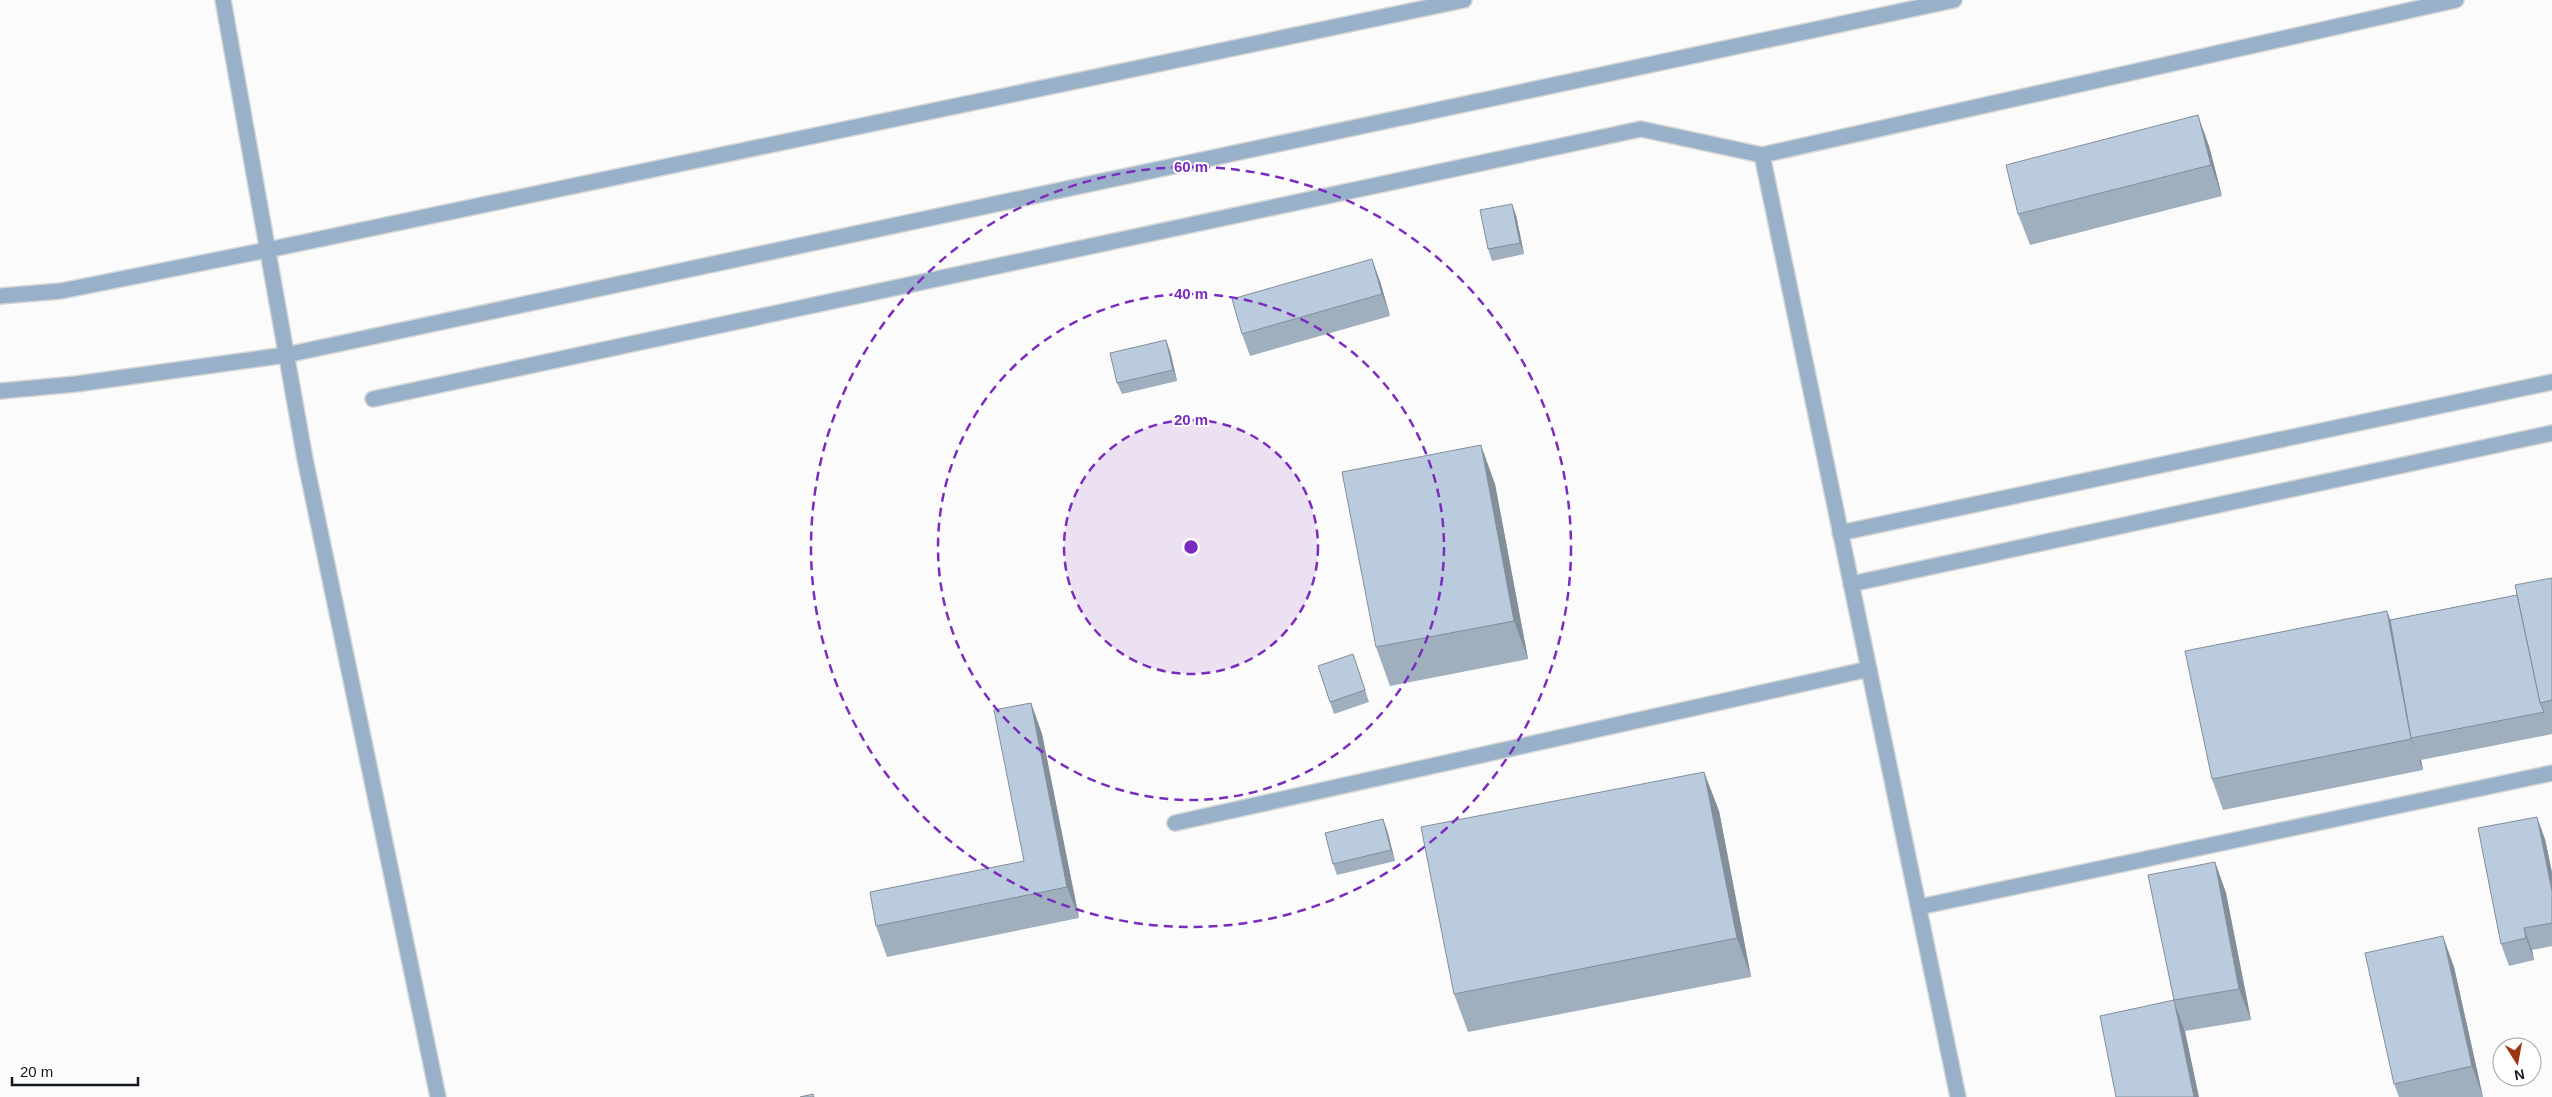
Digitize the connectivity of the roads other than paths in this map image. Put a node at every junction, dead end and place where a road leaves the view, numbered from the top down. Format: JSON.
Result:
{"nodes":[{"id":1,"x":222,"y":0,"type":"edge"},
{"id":2,"x":1464,"y":0,"type":"edge"},
{"id":3,"x":1954,"y":0,"type":"edge"},
{"id":4,"x":2456,"y":0,"type":"edge"},
{"id":5,"x":1762,"y":155,"type":"junction"},
{"id":6,"x":268,"y":250,"type":"junction"},
{"id":7,"x":0,"y":296,"type":"edge"},
{"id":8,"x":286,"y":355,"type":"junction"},
{"id":9,"x":2552,"y":382,"type":"edge"},
{"id":10,"x":0,"y":391,"type":"edge"},
{"id":11,"x":373,"y":399,"type":"dead end"},
{"id":12,"x":2552,"y":433,"type":"edge"},
{"id":13,"x":1840,"y":533,"type":"junction"},
{"id":14,"x":1851,"y":584,"type":"junction"},
{"id":15,"x":1869,"y":669,"type":"junction"},
{"id":16,"x":2552,"y":773,"type":"edge"},
{"id":17,"x":1175,"y":823,"type":"dead end"},
{"id":18,"x":1919,"y":907,"type":"junction"},
{"id":19,"x":438,"y":1097,"type":"edge"},
{"id":20,"x":1958,"y":1097,"type":"edge"}],
"edges":[{"from":1,"to":6,"type":"street"},
{"from":2,"to":6,"type":"street"},
{"from":3,"to":8,"type":"street"},
{"from":4,"to":5,"type":"street"},
{"from":5,"to":11,"type":"street"},
{"from":5,"to":13,"type":"street"},
{"from":6,"to":7,"type":"street"},
{"from":6,"to":8,"type":"street"},
{"from":8,"to":10,"type":"street"},
{"from":8,"to":19,"type":"street"},
{"from":9,"to":13,"type":"street"},
{"from":12,"to":14,"type":"street"},
{"from":13,"to":14,"type":"street"},
{"from":14,"to":15,"type":"street"},
{"from":15,"to":17,"type":"street"},
{"from":15,"to":18,"type":"street"},
{"from":16,"to":18,"type":"street"},
{"from":18,"to":20,"type":"street"}]}
